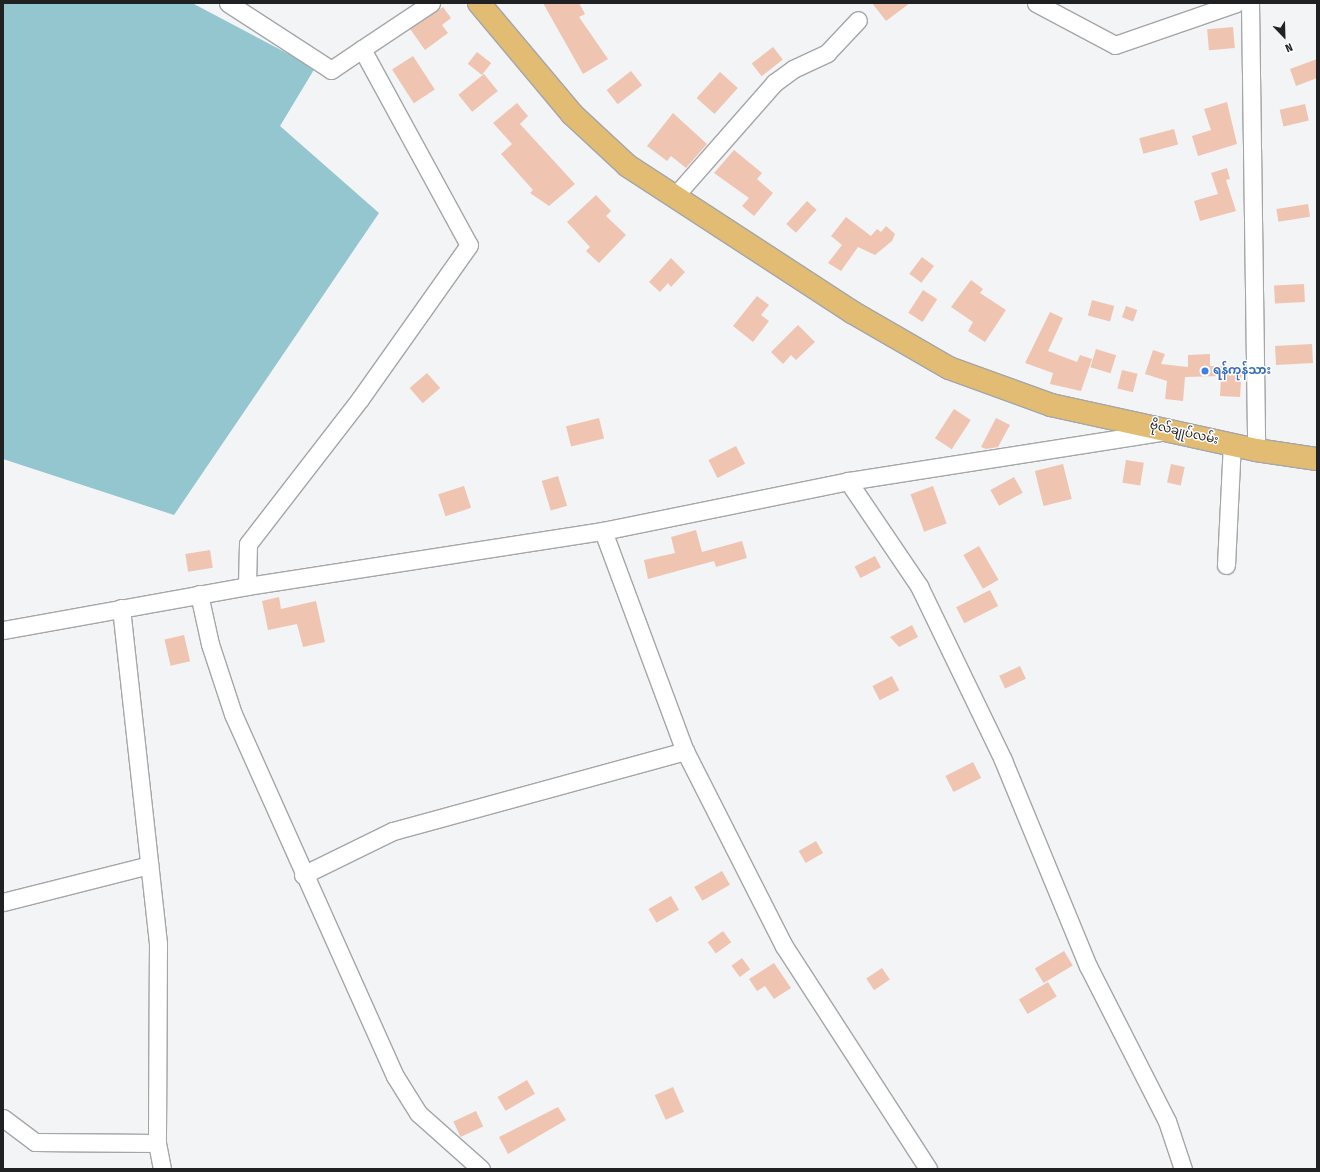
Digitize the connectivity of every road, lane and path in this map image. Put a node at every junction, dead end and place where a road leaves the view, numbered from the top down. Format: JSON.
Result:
{"nodes":[{"id":1,"x":228,"y":3,"type":"edge"},
{"id":2,"x":431,"y":3,"type":"edge"},
{"id":3,"x":479,"y":3,"type":"edge"},
{"id":4,"x":1036,"y":3,"type":"edge"},
{"id":5,"x":1236,"y":3,"type":"edge"},
{"id":6,"x":1250,"y":3,"type":"edge"},
{"id":7,"x":858,"y":20,"type":"dead end"},
{"id":8,"x":362,"y":49,"type":"junction"},
{"id":9,"x":674,"y":197,"type":"junction"},
{"id":10,"x":1173,"y":430,"type":"junction"},
{"id":11,"x":1232,"y":444,"type":"junction"},
{"id":12,"x":1256,"y":450,"type":"junction"},
{"id":13,"x":1317,"y":459,"type":"edge"},
{"id":14,"x":848,"y":480,"type":"junction"},
{"id":15,"x":603,"y":531,"type":"junction"},
{"id":16,"x":1226,"y":565,"type":"dead end"},
{"id":17,"x":247,"y":586,"type":"junction"},
{"id":18,"x":199,"y":594,"type":"junction"},
{"id":19,"x":121,"y":608,"type":"junction"},
{"id":20,"x":3,"y":630,"type":"edge"},
{"id":21,"x":685,"y":751,"type":"junction"},
{"id":22,"x":150,"y":865,"type":"junction"},
{"id":23,"x":303,"y":875,"type":"junction"},
{"id":24,"x":3,"y":902,"type":"edge"},
{"id":25,"x":3,"y":1118,"type":"edge"},
{"id":26,"x":157,"y":1143,"type":"junction"},
{"id":27,"x":162,"y":1169,"type":"edge"},
{"id":28,"x":481,"y":1169,"type":"edge"},
{"id":29,"x":928,"y":1169,"type":"edge"},
{"id":30,"x":1183,"y":1169,"type":"edge"}],
"edges":[{"from":1,"to":8,"type":"street"},
{"from":2,"to":8,"type":"street"},
{"from":3,"to":9,"type":"main road","name":"ဗိုလ်ချုပ်လမ်း"},
{"from":4,"to":5,"type":"street"},
{"from":6,"to":12,"type":"street"},
{"from":7,"to":9,"type":"street"},
{"from":8,"to":17,"type":"street"},
{"from":9,"to":10,"type":"main road","name":"ဗိုလ်ချုပ်လမ်း"},
{"from":10,"to":11,"type":"main road","name":"ဗိုလ်ချုပ်လမ်း"},
{"from":10,"to":14,"type":"street"},
{"from":11,"to":12,"type":"main road","name":"ဗိုလ်ချုပ်လမ်း"},
{"from":11,"to":16,"type":"street"},
{"from":12,"to":13,"type":"main road","name":"ဗိုလ်ချုပ်လမ်း"},
{"from":14,"to":15,"type":"street"},
{"from":14,"to":30,"type":"street"},
{"from":15,"to":17,"type":"street"},
{"from":15,"to":21,"type":"street"},
{"from":17,"to":18,"type":"street"},
{"from":18,"to":19,"type":"street"},
{"from":18,"to":23,"type":"street"},
{"from":19,"to":20,"type":"street"},
{"from":19,"to":22,"type":"street"},
{"from":21,"to":23,"type":"street"},
{"from":21,"to":29,"type":"street"},
{"from":22,"to":24,"type":"street"},
{"from":22,"to":26,"type":"street"},
{"from":23,"to":28,"type":"street"},
{"from":25,"to":26,"type":"street"},
{"from":26,"to":27,"type":"street"}]}
